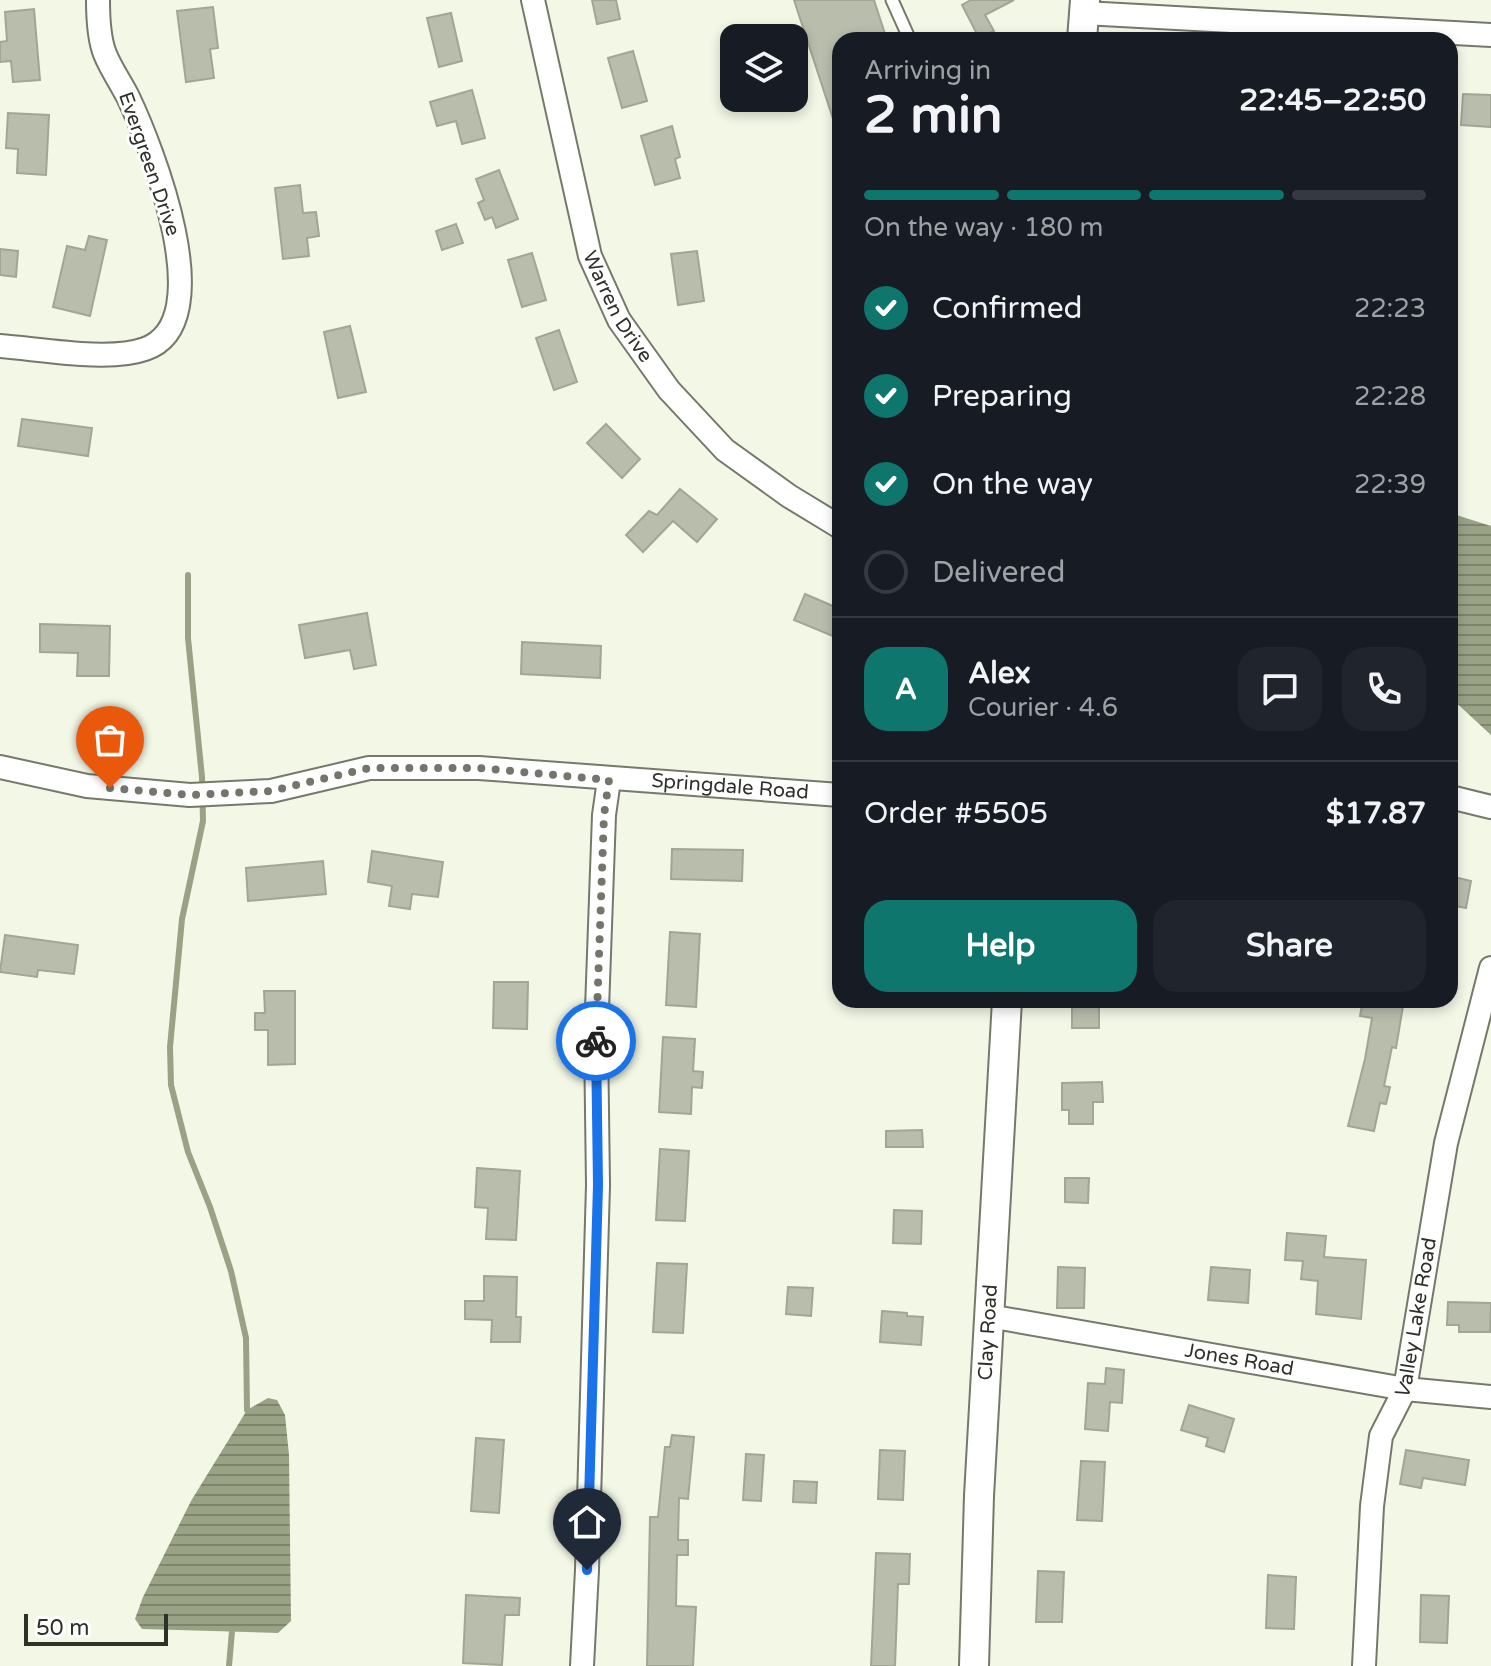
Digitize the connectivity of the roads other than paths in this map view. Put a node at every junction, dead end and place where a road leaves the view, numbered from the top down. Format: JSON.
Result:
{"nodes":[{"id":1,"x":98,"y":0,"type":"edge"},
{"id":2,"x":533,"y":0,"type":"edge"},
{"id":3,"x":892,"y":0,"type":"edge"},
{"id":4,"x":1083,"y":18,"type":"edge"},
{"id":5,"x":906,"y":32,"type":"edge"},
{"id":6,"x":1419,"y":32,"type":"edge"},
{"id":7,"x":1458,"y":34,"type":"edge"},
{"id":8,"x":1491,"y":35,"type":"edge"},
{"id":9,"x":0,"y":346,"type":"edge"},
{"id":10,"x":832,"y":522,"type":"edge"},
{"id":11,"x":0,"y":767,"type":"edge"},
{"id":12,"x":609,"y":780,"type":"junction"},
{"id":13,"x":832,"y":794,"type":"edge"},
{"id":14,"x":1458,"y":799,"type":"edge"},
{"id":15,"x":1491,"y":807,"type":"edge"},
{"id":16,"x":1491,"y":968,"type":"edge"},
{"id":17,"x":1007,"y":1008,"type":"edge"},
{"id":18,"x":989,"y":1316,"type":"junction"},
{"id":19,"x":1405,"y":1389,"type":"junction"},
{"id":20,"x":1491,"y":1397,"type":"edge"},
{"id":21,"x":582,"y":1666,"type":"edge"},
{"id":22,"x":974,"y":1666,"type":"edge"},
{"id":23,"x":1364,"y":1666,"type":"edge"}],
"edges":[{"from":1,"to":9,"type":"street","name":"Evergreen Drive"},
{"from":2,"to":10,"type":"street","name":"Warren Drive"},
{"from":3,"to":5,"type":"lane"},
{"from":4,"to":6,"type":"street"},
{"from":7,"to":8,"type":"street"},
{"from":11,"to":12,"type":"street","name":"Springdale Road"},
{"from":12,"to":13,"type":"street","name":"Springdale Road"},
{"from":12,"to":21,"type":"street"},
{"from":14,"to":15,"type":"street"},
{"from":16,"to":19,"type":"street","name":"Valley Lake Road"},
{"from":17,"to":18,"type":"street","name":"Clay Road"},
{"from":18,"to":19,"type":"street","name":"Jones Road"},
{"from":18,"to":22,"type":"street","name":"Clay Road"},
{"from":19,"to":20,"type":"street","name":"Jones Road"},
{"from":19,"to":23,"type":"street","name":"Valley Lake Road"}]}
